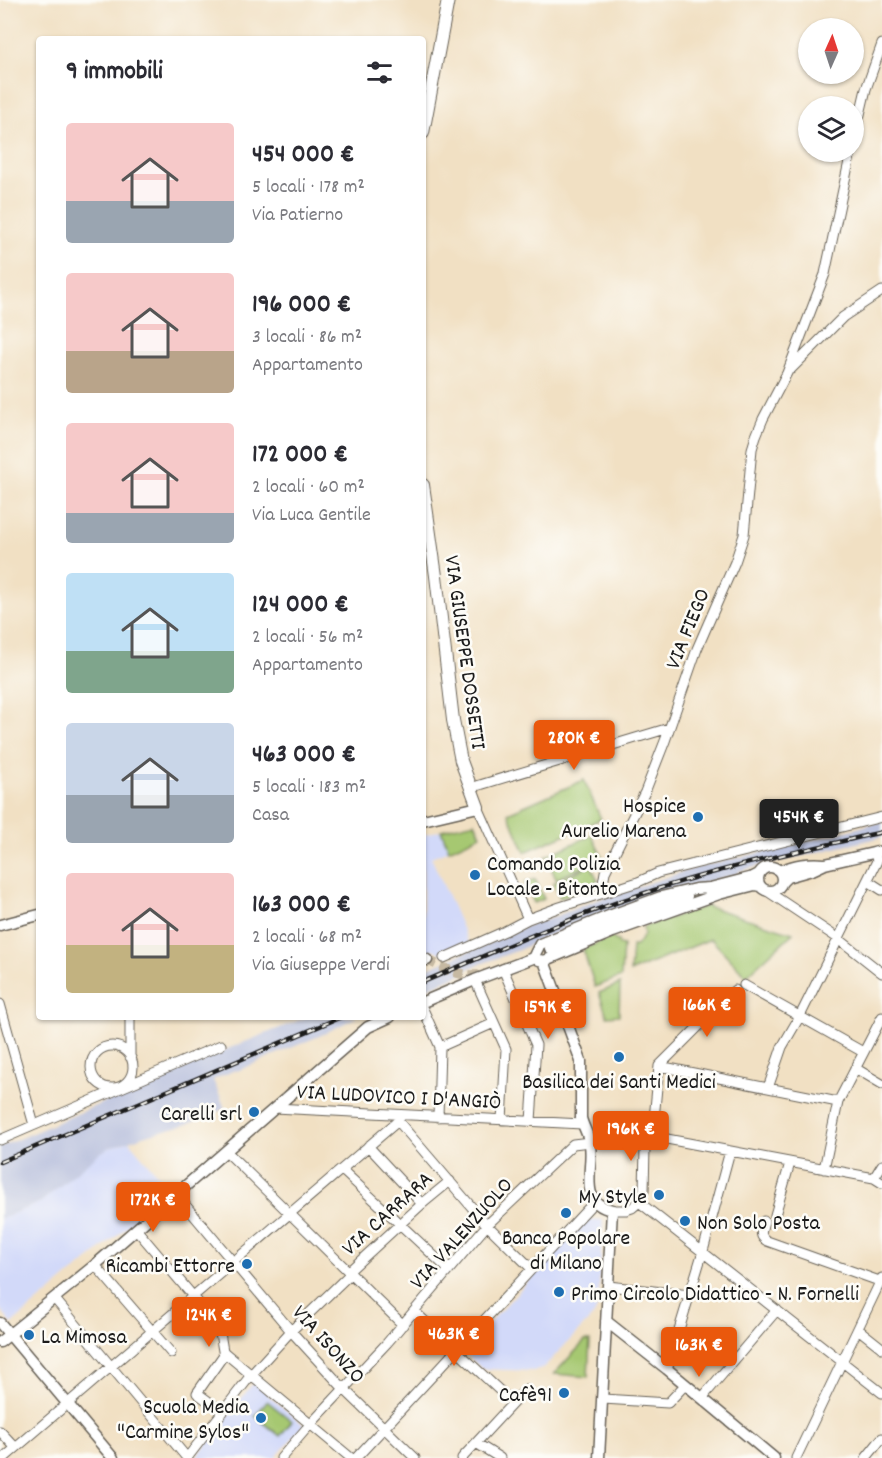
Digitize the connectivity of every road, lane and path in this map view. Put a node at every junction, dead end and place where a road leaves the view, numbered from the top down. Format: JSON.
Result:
{"nodes":[{"id":1,"x":448,"y":0,"type":"edge"},
{"id":2,"x":882,"y":44,"type":"edge"},
{"id":3,"x":864,"y":98,"type":"edge"},
{"id":4,"x":426,"y":117,"type":"edge"},
{"id":5,"x":849,"y":162,"type":"edge"},
{"id":6,"x":882,"y":291,"type":"edge"},
{"id":7,"x":787,"y":373,"type":"junction"},
{"id":8,"x":426,"y":506,"type":"edge"},
{"id":9,"x":669,"y":728,"type":"junction"},
{"id":10,"x":470,"y":788,"type":"junction"},
{"id":11,"x":478,"y":807,"type":"junction"},
{"id":12,"x":882,"y":818,"type":"edge"},
{"id":13,"x":426,"y":819,"type":"edge"},
{"id":14,"x":879,"y":851,"type":"edge"},
{"id":15,"x":781,"y":876,"type":"junction"},
{"id":16,"x":868,"y":882,"type":"junction"},
{"id":17,"x":762,"y":884,"type":"junction"},
{"id":18,"x":882,"y":890,"type":"edge"},
{"id":19,"x":715,"y":891,"type":"junction"},
{"id":20,"x":601,"y":894,"type":"junction"},
{"id":21,"x":36,"y":916,"type":"edge"},
{"id":22,"x":528,"y":919,"type":"junction"},
{"id":23,"x":0,"y":925,"type":"edge"},
{"id":24,"x":838,"y":939,"type":"junction"},
{"id":25,"x":550,"y":949,"type":"dead end"},
{"id":26,"x":444,"y":958,"type":"dead end"},
{"id":27,"x":538,"y":960,"type":"junction"},
{"id":28,"x":503,"y":969,"type":"junction"},
{"id":29,"x":882,"y":973,"type":"edge"},
{"id":30,"x":475,"y":980,"type":"junction"},
{"id":31,"x":426,"y":1001,"type":"edge"},
{"id":32,"x":0,"y":1004,"type":"edge"},
{"id":33,"x":426,"y":1016,"type":"edge"},
{"id":34,"x":800,"y":1016,"type":"junction"},
{"id":35,"x":882,"y":1017,"type":"edge"},
{"id":36,"x":130,"y":1020,"type":"edge"},
{"id":37,"x":383,"y":1020,"type":"edge"},
{"id":38,"x":494,"y":1023,"type":"junction"},
{"id":39,"x":221,"y":1045,"type":"dead end"},
{"id":40,"x":440,"y":1047,"type":"junction"},
{"id":41,"x":863,"y":1052,"type":"junction"},
{"id":42,"x":130,"y":1057,"type":"junction"},
{"id":43,"x":659,"y":1066,"type":"junction"},
{"id":44,"x":855,"y":1068,"type":"junction"},
{"id":45,"x":882,"y":1084,"type":"edge"},
{"id":46,"x":121,"y":1087,"type":"junction"},
{"id":47,"x":768,"y":1088,"type":"junction"},
{"id":48,"x":838,"y":1102,"type":"junction"},
{"id":49,"x":275,"y":1108,"type":"junction"},
{"id":50,"x":438,"y":1117,"type":"junction"},
{"id":51,"x":398,"y":1118,"type":"junction"},
{"id":52,"x":502,"y":1120,"type":"junction"},
{"id":53,"x":531,"y":1121,"type":"junction"},
{"id":54,"x":582,"y":1124,"type":"junction"},
{"id":55,"x":34,"y":1125,"type":"junction"},
{"id":56,"x":651,"y":1136,"type":"junction"},
{"id":57,"x":0,"y":1140,"type":"edge"},
{"id":58,"x":590,"y":1142,"type":"junction"},
{"id":59,"x":368,"y":1146,"type":"junction"},
{"id":60,"x":226,"y":1151,"type":"junction"},
{"id":61,"x":730,"y":1151,"type":"junction"},
{"id":62,"x":790,"y":1163,"type":"junction"},
{"id":63,"x":882,"y":1165,"type":"edge"},
{"id":64,"x":824,"y":1169,"type":"junction"},
{"id":65,"x":342,"y":1170,"type":"junction"},
{"id":66,"x":878,"y":1180,"type":"edge"},
{"id":67,"x":450,"y":1181,"type":"junction"},
{"id":68,"x":176,"y":1194,"type":"junction"},
{"id":69,"x":595,"y":1201,"type":"junction"},
{"id":70,"x":639,"y":1202,"type":"junction"},
{"id":71,"x":422,"y":1204,"type":"junction"},
{"id":72,"x":612,"y":1210,"type":"junction"},
{"id":73,"x":289,"y":1214,"type":"junction"},
{"id":74,"x":775,"y":1215,"type":"dead end"},
{"id":75,"x":764,"y":1221,"type":"dead end"},
{"id":76,"x":400,"y":1224,"type":"junction"},
{"id":77,"x":487,"y":1225,"type":"junction"},
{"id":78,"x":136,"y":1229,"type":"junction"},
{"id":79,"x":703,"y":1251,"type":"junction"},
{"id":80,"x":234,"y":1261,"type":"junction"},
{"id":81,"x":94,"y":1265,"type":"junction"},
{"id":82,"x":532,"y":1269,"type":"junction"},
{"id":83,"x":449,"y":1270,"type":"junction"},
{"id":84,"x":349,"y":1273,"type":"junction"},
{"id":85,"x":882,"y":1280,"type":"edge"},
{"id":86,"x":608,"y":1286,"type":"junction"},
{"id":87,"x":690,"y":1294,"type":"junction"},
{"id":88,"x":193,"y":1297,"type":"junction"},
{"id":89,"x":54,"y":1298,"type":"junction"},
{"id":90,"x":777,"y":1310,"type":"junction"},
{"id":91,"x":414,"y":1311,"type":"junction"},
{"id":92,"x":606,"y":1322,"type":"junction"},
{"id":93,"x":0,"y":1323,"type":"edge"},
{"id":94,"x":403,"y":1324,"type":"junction"},
{"id":95,"x":858,"y":1329,"type":"junction"},
{"id":96,"x":291,"y":1330,"type":"junction"},
{"id":97,"x":152,"y":1331,"type":"junction"},
{"id":98,"x":10,"y":1334,"type":"junction"},
{"id":99,"x":0,"y":1342,"type":"edge"},
{"id":100,"x":882,"y":1348,"type":"edge"},
{"id":101,"x":457,"y":1351,"type":"junction"},
{"id":102,"x":171,"y":1353,"type":"dead end"},
{"id":103,"x":225,"y":1353,"type":"junction"},
{"id":104,"x":843,"y":1362,"type":"junction"},
{"id":105,"x":111,"y":1366,"type":"junction"},
{"id":106,"x":667,"y":1369,"type":"junction"},
{"id":107,"x":251,"y":1375,"type":"junction"},
{"id":108,"x":685,"y":1385,"type":"junction"},
{"id":109,"x":344,"y":1389,"type":"junction"},
{"id":110,"x":526,"y":1389,"type":"dead end"},
{"id":111,"x":882,"y":1393,"type":"edge"},
{"id":112,"x":702,"y":1398,"type":"junction"},
{"id":113,"x":603,"y":1399,"type":"junction"},
{"id":114,"x":67,"y":1403,"type":"junction"},
{"id":115,"x":513,"y":1403,"type":"junction"},
{"id":116,"x":223,"y":1412,"type":"junction"},
{"id":117,"x":310,"y":1424,"type":"junction"},
{"id":118,"x":383,"y":1429,"type":"junction"},
{"id":119,"x":0,"y":1431,"type":"edge"},
{"id":120,"x":882,"y":1438,"type":"edge"},
{"id":121,"x":476,"y":1443,"type":"junction"},
{"id":122,"x":15,"y":1447,"type":"junction"},
{"id":123,"x":4,"y":1458,"type":"edge"},
{"id":124,"x":113,"y":1458,"type":"edge"},
{"id":125,"x":186,"y":1458,"type":"edge"},
{"id":126,"x":281,"y":1458,"type":"edge"},
{"id":127,"x":351,"y":1458,"type":"edge"},
{"id":128,"x":356,"y":1458,"type":"edge"},
{"id":129,"x":415,"y":1458,"type":"edge"},
{"id":130,"x":462,"y":1458,"type":"edge"},
{"id":131,"x":500,"y":1458,"type":"edge"},
{"id":132,"x":599,"y":1458,"type":"edge"},
{"id":133,"x":774,"y":1458,"type":"edge"},
{"id":134,"x":796,"y":1458,"type":"edge"},
{"id":135,"x":866,"y":1458,"type":"edge"}],
"edges":[{"from":1,"to":4,"type":"main road"},
{"from":2,"to":3,"type":"street"},
{"from":5,"to":7,"type":"street"},
{"from":6,"to":7,"type":"street"},
{"from":7,"to":9,"type":"street","name":"VIA FIEGO"},
{"from":8,"to":10,"type":"main road","name":"VIA GIUSEPPE DOSSETTI"},
{"from":9,"to":10,"type":"street"},
{"from":9,"to":20,"type":"street","name":"VIA FIEGO"},
{"from":10,"to":11,"type":"main road","name":"VIA GIUSEPPE DOSSETTI"},
{"from":11,"to":13,"type":"street"},
{"from":11,"to":22,"type":"street","name":"VIA GIUSEPPE DOSSETTI"},
{"from":12,"to":20,"type":"street"},
{"from":14,"to":15,"type":"street"},
{"from":14,"to":16,"type":"street"},
{"from":15,"to":17,"type":"street"},
{"from":15,"to":17,"type":"street"},
{"from":16,"to":18,"type":"street"},
{"from":16,"to":24,"type":"street"},
{"from":17,"to":19,"type":"street"},
{"from":17,"to":24,"type":"street"},
{"from":19,"to":25,"type":"street"},
{"from":19,"to":27,"type":"street"},
{"from":19,"to":27,"type":"street"},
{"from":20,"to":22,"type":"street"},
{"from":21,"to":23,"type":"street"},
{"from":22,"to":26,"type":"street"},
{"from":24,"to":29,"type":"street"},
{"from":24,"to":34,"type":"street"},
{"from":27,"to":28,"type":"street"},
{"from":27,"to":54,"type":"street"},
{"from":28,"to":30,"type":"street"},
{"from":28,"to":53,"type":"street"},
{"from":30,"to":31,"type":"street"},
{"from":30,"to":38,"type":"street"},
{"from":32,"to":55,"type":"street"},
{"from":33,"to":40,"type":"street"},
{"from":34,"to":41,"type":"street"},
{"from":34,"to":43,"type":"street"},
{"from":34,"to":47,"type":"street"},
{"from":35,"to":41,"type":"street"},
{"from":36,"to":42,"type":"street"},
{"from":37,"to":49,"type":"street"},
{"from":38,"to":40,"type":"street"},
{"from":38,"to":52,"type":"street"},
{"from":39,"to":46,"type":"street"},
{"from":40,"to":50,"type":"street"},
{"from":41,"to":44,"type":"street"},
{"from":42,"to":46,"type":"street"},
{"from":42,"to":46,"type":"street"},
{"from":43,"to":47,"type":"street"},
{"from":43,"to":56,"type":"street"},
{"from":44,"to":45,"type":"street"},
{"from":44,"to":48,"type":"street"},
{"from":46,"to":55,"type":"street"},
{"from":47,"to":48,"type":"street"},
{"from":48,"to":64,"type":"street"},
{"from":49,"to":51,"type":"street","name":"VIA LUDOVICO I D'ANGIÒ"},
{"from":49,"to":60,"type":"street","name":"VIA LUDOVICO I D'ANGIÒ"},
{"from":50,"to":51,"type":"street","name":"VIA LUDOVICO I D'ANGIÒ"},
{"from":50,"to":52,"type":"street","name":"VIA LUDOVICO I D'ANGIÒ"},
{"from":51,"to":59,"type":"street"},
{"from":51,"to":67,"type":"street"},
{"from":52,"to":53,"type":"street","name":"VIA LUDOVICO I D'ANGIÒ"},
{"from":53,"to":54,"type":"street","name":"VIA LUDOVICO I D'ANGIÒ"},
{"from":54,"to":58,"type":"street"},
{"from":55,"to":57,"type":"street"},
{"from":56,"to":61,"type":"street"},
{"from":56,"to":70,"type":"street"},
{"from":58,"to":69,"type":"street"},
{"from":58,"to":77,"type":"street","name":"VIA VALENZUOLO"},
{"from":59,"to":65,"type":"street"},
{"from":59,"to":71,"type":"street"},
{"from":60,"to":68,"type":"street","name":"VIA LUDOVICO I D'ANGIÒ"},
{"from":60,"to":73,"type":"street"},
{"from":61,"to":62,"type":"street"},
{"from":61,"to":79,"type":"street"},
{"from":62,"to":64,"type":"street"},
{"from":62,"to":74,"type":"street"},
{"from":63,"to":66,"type":"street"},
{"from":64,"to":66,"type":"street"},
{"from":65,"to":73,"type":"street"},
{"from":65,"to":76,"type":"street"},
{"from":67,"to":71,"type":"street","name":"VIA CARRARA"},
{"from":67,"to":77,"type":"street"},
{"from":68,"to":78,"type":"street","name":"VIA LUDOVICO I D'ANGIÒ"},
{"from":68,"to":80,"type":"street","name":"VIA ISONZO"},
{"from":69,"to":72,"type":"street"},
{"from":69,"to":82,"type":"street"},
{"from":70,"to":72,"type":"street"},
{"from":70,"to":79,"type":"street"},
{"from":71,"to":76,"type":"street","name":"VIA CARRARA"},
{"from":72,"to":86,"type":"street"},
{"from":73,"to":80,"type":"street"},
{"from":73,"to":84,"type":"street"},
{"from":75,"to":85,"type":"street"},
{"from":76,"to":83,"type":"street"},
{"from":76,"to":84,"type":"street","name":"VIA CARRARA"},
{"from":77,"to":82,"type":"street"},
{"from":77,"to":83,"type":"street","name":"VIA VALENZUOLO"},
{"from":78,"to":81,"type":"street","name":"VIA LUDOVICO I D'ANGIÒ"},
{"from":78,"to":88,"type":"street"},
{"from":79,"to":87,"type":"street"},
{"from":79,"to":90,"type":"street"},
{"from":80,"to":88,"type":"street"},
{"from":80,"to":96,"type":"street","name":"VIA ISONZO"},
{"from":81,"to":89,"type":"street","name":"VIA LUDOVICO I D'ANGIÒ"},
{"from":81,"to":97,"type":"street"},
{"from":82,"to":101,"type":"street"},
{"from":83,"to":91,"type":"street","name":"VIA VALENZUOLO"},
{"from":84,"to":94,"type":"street"},
{"from":84,"to":96,"type":"street","name":"VIA CARRARA"},
{"from":85,"to":95,"type":"street"},
{"from":86,"to":87,"type":"street"},
{"from":86,"to":92,"type":"street"},
{"from":87,"to":106,"type":"street"},
{"from":88,"to":97,"type":"street"},
{"from":88,"to":103,"type":"street"},
{"from":89,"to":98,"type":"street","name":"VIA LUDOVICO I D'ANGIÒ"},
{"from":89,"to":105,"type":"street"},
{"from":90,"to":104,"type":"street"},
{"from":90,"to":112,"type":"street"},
{"from":91,"to":94,"type":"street","name":"VIA VALENZUOLO"},
{"from":91,"to":101,"type":"street"},
{"from":92,"to":106,"type":"street"},
{"from":92,"to":113,"type":"street"},
{"from":93,"to":98,"type":"street"},
{"from":94,"to":109,"type":"street","name":"VIA VALENZUOLO"},
{"from":95,"to":100,"type":"street"},
{"from":95,"to":104,"type":"street"},
{"from":96,"to":107,"type":"street","name":"VIA CARRARA"},
{"from":96,"to":109,"type":"street","name":"VIA ISONZO"},
{"from":97,"to":102,"type":"street"},
{"from":97,"to":105,"type":"street"},
{"from":98,"to":99,"type":"street","name":"VIA LUDOVICO I D'ANGIÒ"},
{"from":98,"to":114,"type":"street"},
{"from":101,"to":115,"type":"street"},
{"from":101,"to":118,"type":"street"},
{"from":103,"to":107,"type":"street"},
{"from":103,"to":116,"type":"street"},
{"from":104,"to":111,"type":"street"},
{"from":104,"to":134,"type":"street"},
{"from":105,"to":114,"type":"street"},
{"from":105,"to":125,"type":"street"},
{"from":106,"to":108,"type":"street"},
{"from":107,"to":116,"type":"street","name":"VIA CARRARA"},
{"from":107,"to":117,"type":"street"},
{"from":108,"to":112,"type":"street"},
{"from":108,"to":113,"type":"street"},
{"from":109,"to":117,"type":"street","name":"VIA VALENZUOLO"},
{"from":109,"to":118,"type":"street","name":"VIA ISONZO"},
{"from":110,"to":115,"type":"street"},
{"from":112,"to":133,"type":"street"},
{"from":113,"to":132,"type":"street"},
{"from":114,"to":122,"type":"street"},
{"from":114,"to":124,"type":"street"},
{"from":115,"to":121,"type":"street"},
{"from":116,"to":125,"type":"street","name":"VIA CARRARA"},
{"from":117,"to":126,"type":"street","name":"VIA VALENZUOLO"},
{"from":117,"to":127,"type":"street"},
{"from":118,"to":128,"type":"street"},
{"from":118,"to":129,"type":"street","name":"VIA ISONZO"},
{"from":119,"to":122,"type":"street"},
{"from":120,"to":135,"type":"street"},
{"from":121,"to":130,"type":"street"},
{"from":121,"to":131,"type":"street"},
{"from":122,"to":123,"type":"street"}]}
